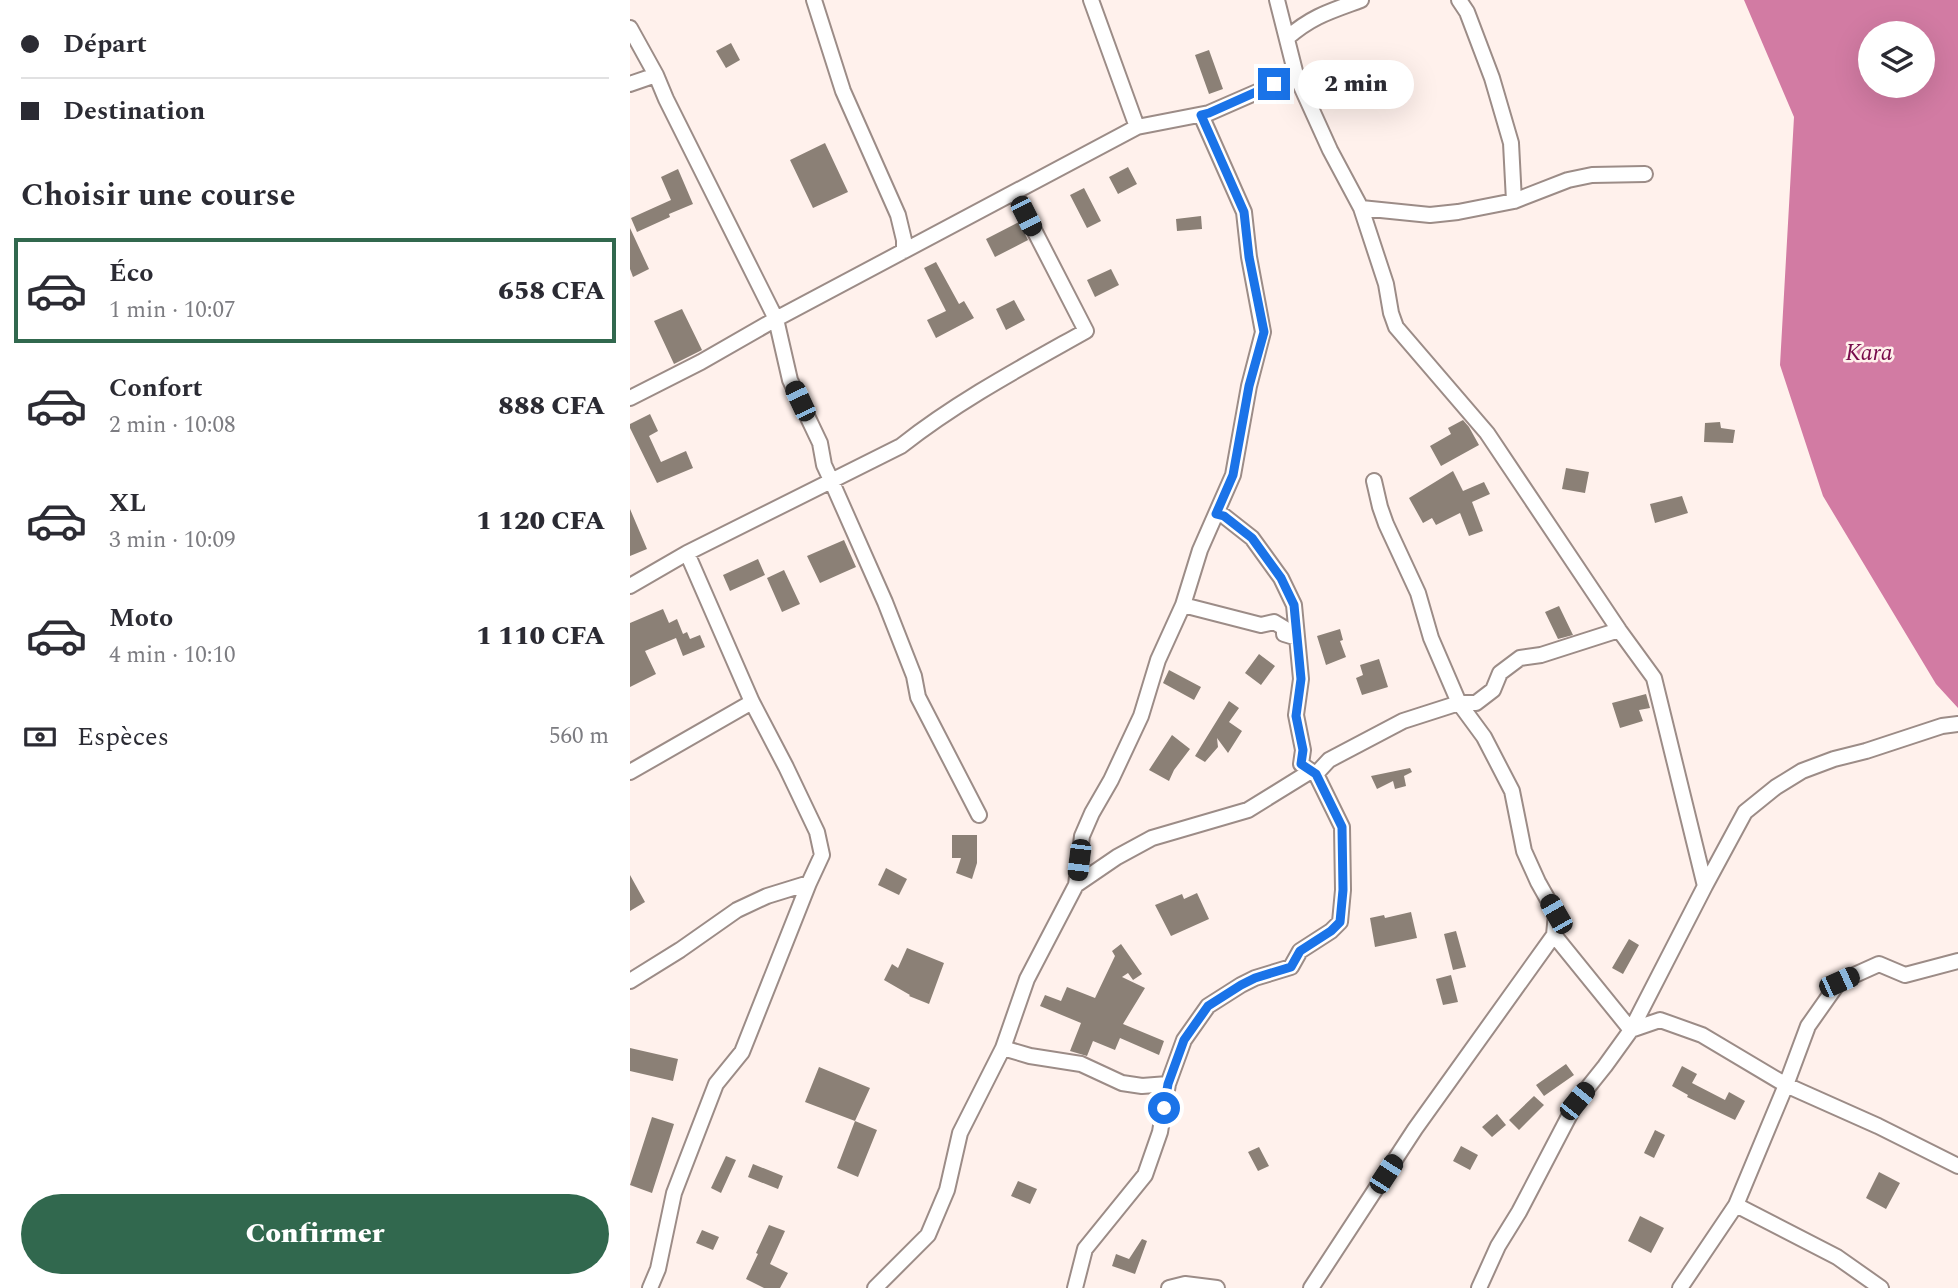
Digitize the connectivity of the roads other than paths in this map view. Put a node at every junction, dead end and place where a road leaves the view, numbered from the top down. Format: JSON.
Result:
{"nodes":[{"id":1,"x":814,"y":0,"type":"edge"},
{"id":2,"x":1091,"y":0,"type":"edge"},
{"id":3,"x":1277,"y":0,"type":"edge"},
{"id":4,"x":1361,"y":0,"type":"edge"},
{"id":5,"x":1459,"y":0,"type":"edge"},
{"id":6,"x":630,"y":28,"type":"edge"},
{"id":7,"x":1287,"y":38,"type":"junction"},
{"id":8,"x":656,"y":75,"type":"junction"},
{"id":9,"x":1296,"y":75,"type":"junction"},
{"id":10,"x":630,"y":84,"type":"edge"},
{"id":11,"x":1201,"y":115,"type":"junction"},
{"id":12,"x":1137,"y":127,"type":"junction"},
{"id":13,"x":1645,"y":174,"type":"dead end"},
{"id":14,"x":1015,"y":193,"type":"junction"},
{"id":15,"x":1514,"y":201,"type":"junction"},
{"id":16,"x":1362,"y":208,"type":"junction"},
{"id":17,"x":904,"y":251,"type":"junction"},
{"id":18,"x":776,"y":319,"type":"junction"},
{"id":19,"x":630,"y":398,"type":"edge"},
{"id":20,"x":831,"y":480,"type":"junction"},
{"id":21,"x":1374,"y":481,"type":"dead end"},
{"id":22,"x":1216,"y":514,"type":"junction"},
{"id":23,"x":687,"y":553,"type":"junction"},
{"id":24,"x":630,"y":586,"type":"edge"},
{"id":25,"x":1183,"y":605,"type":"junction"},
{"id":26,"x":1619,"y":630,"type":"junction"},
{"id":27,"x":1297,"y":638,"type":"junction"},
{"id":28,"x":752,"y":702,"type":"junction"},
{"id":29,"x":1459,"y":703,"type":"junction"},
{"id":30,"x":1958,"y":723,"type":"edge"},
{"id":31,"x":630,"y":772,"type":"edge"},
{"id":32,"x":1314,"y":773,"type":"junction"},
{"id":33,"x":979,"y":815,"type":"dead end"},
{"id":34,"x":809,"y":883,"type":"junction"},
{"id":35,"x":1076,"y":885,"type":"junction"},
{"id":36,"x":1705,"y":886,"type":"junction"},
{"id":37,"x":1554,"y":934,"type":"junction"},
{"id":38,"x":1958,"y":961,"type":"edge"},
{"id":39,"x":630,"y":981,"type":"edge"},
{"id":40,"x":1631,"y":1030,"type":"junction"},
{"id":41,"x":1003,"y":1048,"type":"junction"},
{"id":42,"x":1168,"y":1084,"type":"junction"},
{"id":43,"x":1786,"y":1085,"type":"junction"},
{"id":44,"x":1958,"y":1166,"type":"edge"},
{"id":45,"x":1736,"y":1205,"type":"junction"},
{"id":46,"x":650,"y":1288,"type":"edge"},
{"id":47,"x":876,"y":1288,"type":"edge"},
{"id":48,"x":1075,"y":1288,"type":"edge"},
{"id":49,"x":1169,"y":1288,"type":"edge"},
{"id":50,"x":1217,"y":1288,"type":"edge"},
{"id":51,"x":1311,"y":1288,"type":"edge"},
{"id":52,"x":1479,"y":1288,"type":"edge"},
{"id":53,"x":1680,"y":1288,"type":"edge"},
{"id":54,"x":1881,"y":1288,"type":"edge"}],
"edges":[{"from":1,"to":17,"type":"street"},
{"from":2,"to":12,"type":"street"},
{"from":3,"to":7,"type":"street"},
{"from":4,"to":7,"type":"street"},
{"from":5,"to":15,"type":"street"},
{"from":6,"to":8,"type":"street"},
{"from":7,"to":9,"type":"street"},
{"from":8,"to":10,"type":"street"},
{"from":8,"to":18,"type":"street"},
{"from":9,"to":11,"type":"street"},
{"from":9,"to":16,"type":"street"},
{"from":11,"to":12,"type":"street"},
{"from":11,"to":22,"type":"street"},
{"from":12,"to":14,"type":"street"},
{"from":13,"to":15,"type":"street"},
{"from":14,"to":17,"type":"street"},
{"from":14,"to":20,"type":"street"},
{"from":15,"to":16,"type":"street"},
{"from":16,"to":26,"type":"street"},
{"from":17,"to":18,"type":"street"},
{"from":18,"to":19,"type":"street"},
{"from":18,"to":20,"type":"street"},
{"from":20,"to":23,"type":"street"},
{"from":20,"to":33,"type":"street"},
{"from":21,"to":29,"type":"street"},
{"from":22,"to":25,"type":"street"},
{"from":22,"to":27,"type":"street"},
{"from":23,"to":24,"type":"street"},
{"from":23,"to":28,"type":"street"},
{"from":25,"to":27,"type":"street"},
{"from":25,"to":35,"type":"street"},
{"from":26,"to":29,"type":"street"},
{"from":26,"to":36,"type":"street"},
{"from":27,"to":32,"type":"street"},
{"from":28,"to":31,"type":"street"},
{"from":28,"to":34,"type":"street"},
{"from":29,"to":32,"type":"street"},
{"from":29,"to":37,"type":"street"},
{"from":30,"to":36,"type":"street"},
{"from":32,"to":35,"type":"street"},
{"from":32,"to":42,"type":"street"},
{"from":34,"to":39,"type":"street"},
{"from":34,"to":46,"type":"street"},
{"from":35,"to":41,"type":"street"},
{"from":36,"to":40,"type":"street"},
{"from":37,"to":40,"type":"street"},
{"from":37,"to":51,"type":"street"},
{"from":38,"to":43,"type":"street"},
{"from":40,"to":43,"type":"street"},
{"from":40,"to":52,"type":"street"},
{"from":41,"to":42,"type":"street"},
{"from":41,"to":47,"type":"street"},
{"from":42,"to":48,"type":"street"},
{"from":43,"to":44,"type":"street"},
{"from":43,"to":45,"type":"street"},
{"from":45,"to":53,"type":"street"},
{"from":45,"to":54,"type":"street"},
{"from":49,"to":50,"type":"street"}]}
